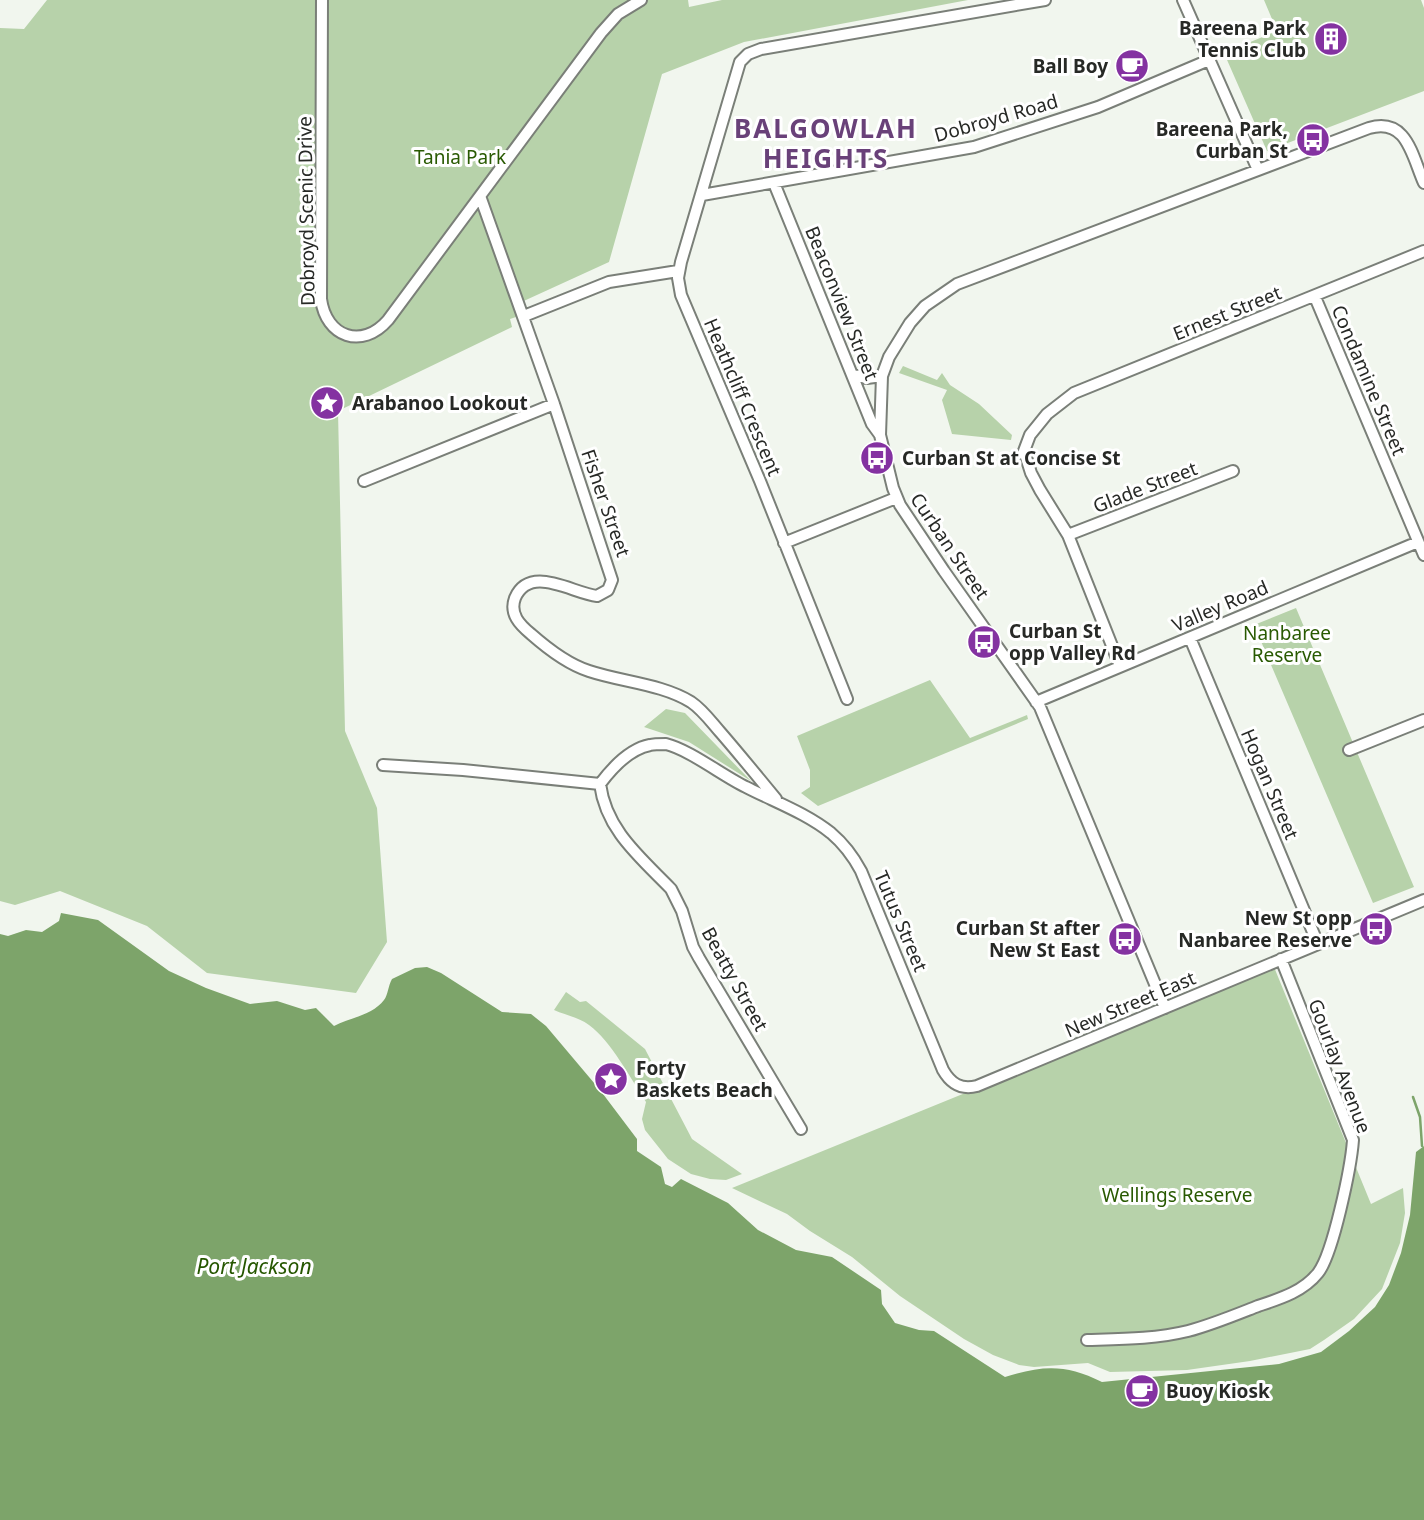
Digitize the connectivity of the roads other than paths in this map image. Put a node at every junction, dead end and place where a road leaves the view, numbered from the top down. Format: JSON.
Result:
{"nodes":[{"id":1,"x":322,"y":0,"type":"edge"},
{"id":2,"x":641,"y":0,"type":"edge"},
{"id":3,"x":1045,"y":0,"type":"edge"},
{"id":4,"x":1184,"y":0,"type":"edge"},
{"id":5,"x":1209,"y":60,"type":"junction"},
{"id":6,"x":1258,"y":170,"type":"junction"},
{"id":7,"x":774,"y":183,"type":"junction"},
{"id":8,"x":1424,"y":183,"type":"edge"},
{"id":9,"x":702,"y":195,"type":"junction"},
{"id":10,"x":480,"y":196,"type":"junction"},
{"id":11,"x":1424,"y":251,"type":"edge"},
{"id":12,"x":678,"y":271,"type":"junction"},
{"id":13,"x":1315,"y":296,"type":"junction"},
{"id":14,"x":524,"y":316,"type":"junction"},
{"id":15,"x":853,"y":375,"type":"junction"},
{"id":16,"x":882,"y":376,"type":"junction"},
{"id":17,"x":554,"y":404,"type":"junction"},
{"id":18,"x":880,"y":435,"type":"junction"},
{"id":19,"x":1233,"y":471,"type":"dead end"},
{"id":20,"x":365,"y":481,"type":"dead end"},
{"id":21,"x":896,"y":498,"type":"junction"},
{"id":22,"x":1069,"y":535,"type":"junction"},
{"id":23,"x":1418,"y":542,"type":"junction"},
{"id":24,"x":784,"y":543,"type":"junction"},
{"id":25,"x":1424,"y":555,"type":"edge"},
{"id":26,"x":1190,"y":638,"type":"junction"},
{"id":27,"x":1120,"y":666,"type":"junction"},
{"id":28,"x":847,"y":699,"type":"dead end"},
{"id":29,"x":1036,"y":702,"type":"junction"},
{"id":30,"x":1424,"y":720,"type":"edge"},
{"id":31,"x":1349,"y":750,"type":"dead end"},
{"id":32,"x":383,"y":765,"type":"dead end"},
{"id":33,"x":600,"y":784,"type":"junction"},
{"id":34,"x":778,"y":801,"type":"junction"},
{"id":35,"x":1424,"y":900,"type":"edge"},
{"id":36,"x":1318,"y":944,"type":"junction"},
{"id":37,"x":1281,"y":959,"type":"junction"},
{"id":38,"x":1165,"y":1008,"type":"junction"},
{"id":39,"x":955,"y":1084,"type":"joint"},
{"id":40,"x":801,"y":1129,"type":"dead end"},
{"id":41,"x":1087,"y":1339,"type":"dead end"}],
"edges":[{"from":1,"to":10,"type":"street","name":"Dobroyd Scenic Drive"},
{"from":2,"to":10,"type":"street","name":"Dobroyd Scenic Drive"},
{"from":3,"to":9,"type":"street","name":"Heathcliff Crescent"},
{"from":4,"to":5,"type":"street"},
{"from":5,"to":6,"type":"street"},
{"from":5,"to":7,"type":"street","name":"Dobroyd Road"},
{"from":6,"to":8,"type":"street","name":"Curban Street"},
{"from":6,"to":16,"type":"street","name":"Curban Street"},
{"from":7,"to":9,"type":"street","name":"Dobroyd Road"},
{"from":7,"to":15,"type":"street","name":"Beaconview Street"},
{"from":9,"to":12,"type":"street","name":"Heathcliff Crescent"},
{"from":10,"to":14,"type":"street","name":"Fisher Street"},
{"from":11,"to":13,"type":"street","name":"Ernest Street"},
{"from":12,"to":14,"type":"street"},
{"from":12,"to":24,"type":"street","name":"Heathcliff Crescent"},
{"from":13,"to":22,"type":"street","name":"Ernest Street"},
{"from":13,"to":23,"type":"street","name":"Condamine Street"},
{"from":14,"to":17,"type":"street","name":"Fisher Street"},
{"from":15,"to":16,"type":"street"},
{"from":15,"to":18,"type":"street","name":"Beaconview Street"},
{"from":16,"to":18,"type":"street","name":"Curban Street"},
{"from":17,"to":20,"type":"street"},
{"from":17,"to":34,"type":"street","name":"Fisher Street"},
{"from":18,"to":21,"type":"street","name":"Curban Street"},
{"from":19,"to":22,"type":"street","name":"Glade Street"},
{"from":21,"to":24,"type":"street"},
{"from":21,"to":29,"type":"street","name":"Curban Street"},
{"from":22,"to":27,"type":"street"},
{"from":23,"to":25,"type":"street","name":"Condamine Street"},
{"from":23,"to":26,"type":"street","name":"Valley Road"},
{"from":24,"to":28,"type":"street","name":"Heathcliff Crescent"},
{"from":26,"to":27,"type":"street","name":"Valley Road"},
{"from":26,"to":36,"type":"street","name":"Hogan Street"},
{"from":27,"to":29,"type":"street","name":"Valley Road"},
{"from":29,"to":38,"type":"street","name":"Curban Street"},
{"from":30,"to":31,"type":"street"},
{"from":32,"to":33,"type":"street"},
{"from":33,"to":34,"type":"street"},
{"from":33,"to":40,"type":"street","name":"Beatty Street"},
{"from":34,"to":39,"type":"street","name":"Tutus Street"},
{"from":35,"to":36,"type":"street","name":"New Street East"},
{"from":36,"to":37,"type":"street","name":"New Street East"},
{"from":37,"to":38,"type":"street","name":"New Street East"},
{"from":37,"to":41,"type":"street","name":"Gourlay Avenue"},
{"from":38,"to":39,"type":"street","name":"New Street East"}]}
